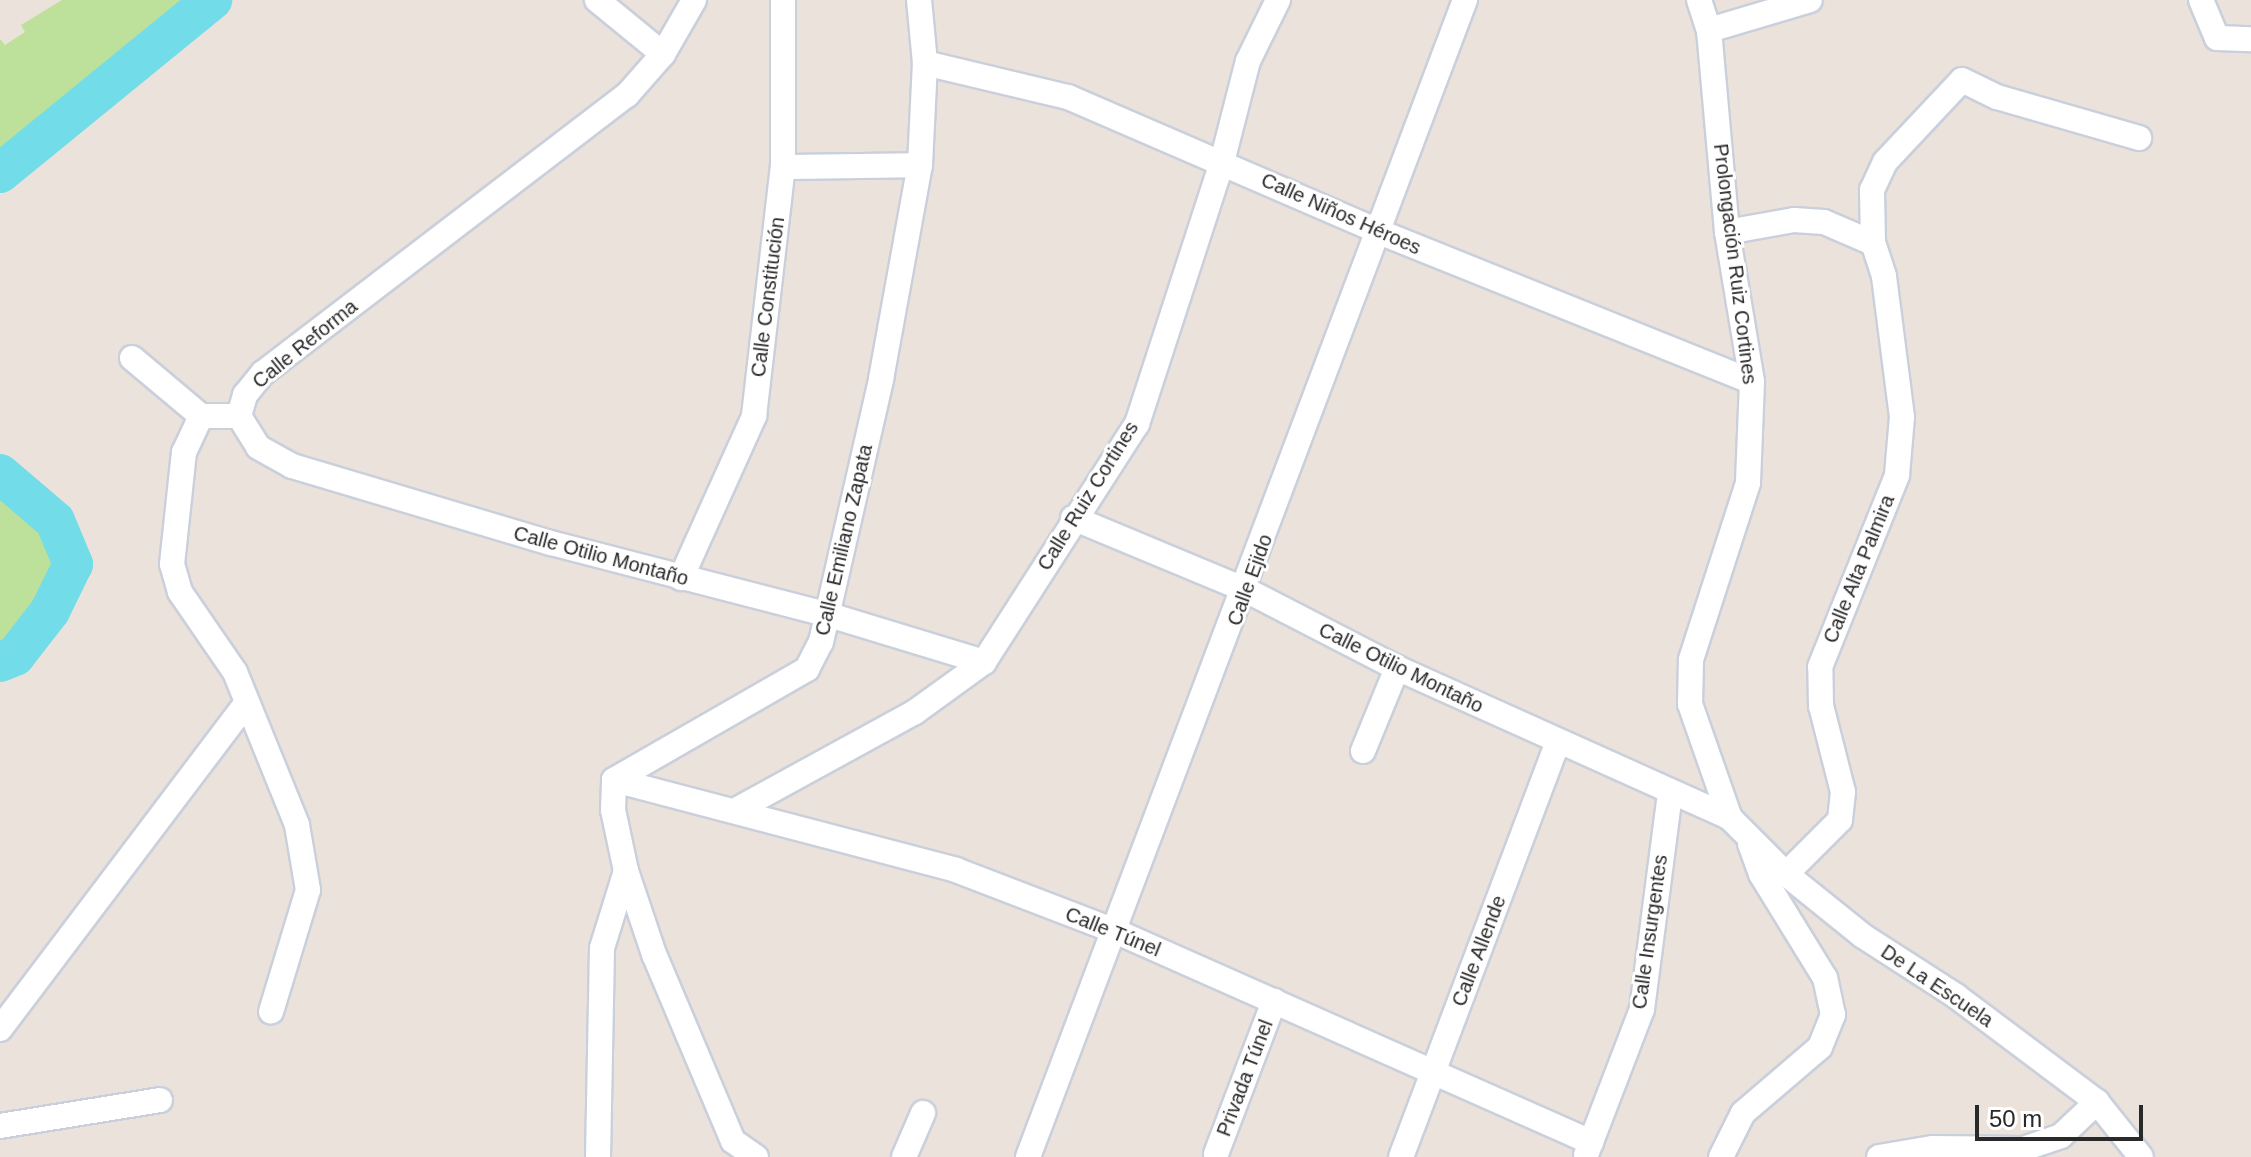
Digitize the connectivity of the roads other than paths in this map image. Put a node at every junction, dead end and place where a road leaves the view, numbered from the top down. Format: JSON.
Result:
{"nodes":[{"id":1,"x":597,"y":0,"type":"edge"},
{"id":2,"x":694,"y":0,"type":"edge"},
{"id":3,"x":783,"y":0,"type":"edge"},
{"id":4,"x":919,"y":0,"type":"edge"},
{"id":5,"x":1278,"y":0,"type":"edge"},
{"id":6,"x":1465,"y":0,"type":"edge"},
{"id":7,"x":1699,"y":0,"type":"edge"},
{"id":8,"x":1810,"y":0,"type":"edge"},
{"id":9,"x":2201,"y":0,"type":"edge"},
{"id":10,"x":1709,"y":30,"type":"junction"},
{"id":11,"x":2251,"y":39,"type":"edge"},
{"id":12,"x":663,"y":54,"type":"junction"},
{"id":13,"x":925,"y":63,"type":"junction"},
{"id":14,"x":2139,"y":138,"type":"dead end"},
{"id":15,"x":1222,"y":162,"type":"junction"},
{"id":16,"x":920,"y":165,"type":"junction"},
{"id":17,"x":783,"y":167,"type":"junction"},
{"id":18,"x":1377,"y":231,"type":"junction"},
{"id":19,"x":1727,"y":232,"type":"junction"},
{"id":20,"x":1873,"y":243,"type":"junction"},
{"id":21,"x":132,"y":358,"type":"dead end"},
{"id":22,"x":1752,"y":382,"type":"junction"},
{"id":23,"x":201,"y":416,"type":"junction"},
{"id":24,"x":239,"y":416,"type":"junction"},
{"id":25,"x":1073,"y":518,"type":"junction"},
{"id":26,"x":681,"y":578,"type":"junction"},
{"id":27,"x":1246,"y":590,"type":"junction"},
{"id":28,"x":826,"y":614,"type":"junction"},
{"id":29,"x":984,"y":662,"type":"junction"},
{"id":30,"x":1397,"y":668,"type":"junction"},
{"id":31,"x":246,"y":704,"type":"junction"},
{"id":32,"x":1557,"y":744,"type":"junction"},
{"id":33,"x":1363,"y":751,"type":"dead end"},
{"id":34,"x":614,"y":780,"type":"junction"},
{"id":35,"x":1670,"y":793,"type":"junction"},
{"id":36,"x":736,"y":810,"type":"junction"},
{"id":37,"x":1730,"y":818,"type":"junction"},
{"id":38,"x":1747,"y":838,"type":"junction"},
{"id":39,"x":626,"y":871,"type":"junction"},
{"id":40,"x":1786,"y":874,"type":"junction"},
{"id":41,"x":1115,"y":931,"type":"junction"},
{"id":42,"x":1274,"y":1001,"type":"junction"},
{"id":43,"x":271,"y":1012,"type":"dead end"},
{"id":44,"x":0,"y":1029,"type":"edge"},
{"id":45,"x":1433,"y":1072,"type":"junction"},
{"id":46,"x":160,"y":1100,"type":"dead end"},
{"id":47,"x":2097,"y":1102,"type":"junction"},
{"id":48,"x":923,"y":1113,"type":"dead end"},
{"id":49,"x":0,"y":1126,"type":"edge"},
{"id":50,"x":1588,"y":1150,"type":"edge"},
{"id":51,"x":1216,"y":1154,"type":"dead end"},
{"id":52,"x":598,"y":1157,"type":"edge"},
{"id":53,"x":756,"y":1157,"type":"edge"},
{"id":54,"x":904,"y":1157,"type":"edge"},
{"id":55,"x":1028,"y":1157,"type":"edge"},
{"id":56,"x":1401,"y":1157,"type":"edge"},
{"id":57,"x":1721,"y":1157,"type":"edge"},
{"id":58,"x":1879,"y":1157,"type":"edge"},
{"id":59,"x":2141,"y":1157,"type":"edge"}],
"edges":[{"from":1,"to":12,"type":"street"},
{"from":2,"to":12,"type":"street","name":"Calle Reforma"},
{"from":3,"to":17,"type":"street","name":"Calle Constitución"},
{"from":4,"to":13,"type":"street","name":"Calle Emiliano Zapata"},
{"from":5,"to":15,"type":"street","name":"Calle Ruiz Cortines"},
{"from":6,"to":18,"type":"street","name":"Calle Ejido"},
{"from":7,"to":10,"type":"street"},
{"from":8,"to":10,"type":"street"},
{"from":9,"to":11,"type":"street"},
{"from":10,"to":19,"type":"street","name":"Prolongación Ruiz Cortines"},
{"from":12,"to":24,"type":"street","name":"Calle Reforma"},
{"from":13,"to":15,"type":"street","name":"Calle Niños Héroes"},
{"from":13,"to":16,"type":"street","name":"Calle Emiliano Zapata"},
{"from":14,"to":20,"type":"street","name":"Calle Alta Palmira"},
{"from":15,"to":18,"type":"street","name":"Calle Niños Héroes"},
{"from":15,"to":25,"type":"street","name":"Calle Ruiz Cortines"},
{"from":16,"to":17,"type":"street"},
{"from":16,"to":28,"type":"street","name":"Calle Emiliano Zapata"},
{"from":17,"to":26,"type":"street","name":"Calle Constitución"},
{"from":18,"to":22,"type":"street","name":"Calle Niños Héroes"},
{"from":18,"to":27,"type":"street","name":"Calle Ejido"},
{"from":19,"to":20,"type":"street"},
{"from":19,"to":22,"type":"street","name":"Prolongación Ruiz Cortines"},
{"from":20,"to":40,"type":"street","name":"Calle Alta Palmira"},
{"from":21,"to":23,"type":"street"},
{"from":22,"to":37,"type":"street","name":"Prolongación Ruiz Cortines"},
{"from":23,"to":24,"type":"street"},
{"from":23,"to":31,"type":"street"},
{"from":24,"to":26,"type":"street","name":"Calle Otilio Montaño"},
{"from":25,"to":27,"type":"street","name":"Calle Otilio Montaño"},
{"from":25,"to":29,"type":"street","name":"Calle Ruiz Cortines"},
{"from":26,"to":28,"type":"street","name":"Calle Otilio Montaño"},
{"from":27,"to":30,"type":"street","name":"Calle Otilio Montaño"},
{"from":27,"to":41,"type":"street","name":"Calle Ejido"},
{"from":28,"to":29,"type":"street","name":"Calle Otilio Montaño"},
{"from":28,"to":34,"type":"street","name":"Calle Emiliano Zapata"},
{"from":29,"to":36,"type":"street","name":"Calle Ruiz Cortines"},
{"from":30,"to":32,"type":"street","name":"Calle Otilio Montaño"},
{"from":30,"to":33,"type":"street"},
{"from":31,"to":43,"type":"street"},
{"from":31,"to":44,"type":"street"},
{"from":32,"to":35,"type":"street","name":"Calle Otilio Montaño"},
{"from":32,"to":45,"type":"street","name":"Calle Allende"},
{"from":34,"to":36,"type":"street","name":"Calle Túnel"},
{"from":34,"to":39,"type":"street"},
{"from":35,"to":37,"type":"street","name":"Calle Otilio Montaño"},
{"from":35,"to":50,"type":"street","name":"Calle Insurgentes"},
{"from":36,"to":41,"type":"street","name":"Calle Túnel"},
{"from":37,"to":38,"type":"street","name":"De La Escuela"},
{"from":38,"to":40,"type":"street","name":"De La Escuela"},
{"from":38,"to":57,"type":"street"},
{"from":39,"to":52,"type":"street"},
{"from":39,"to":53,"type":"street"},
{"from":40,"to":47,"type":"street","name":"De La Escuela"},
{"from":41,"to":42,"type":"street","name":"Calle Túnel"},
{"from":41,"to":55,"type":"street","name":"Calle Ejido"},
{"from":42,"to":45,"type":"street","name":"Calle Túnel"},
{"from":42,"to":51,"type":"street","name":"Privada Túnel"},
{"from":45,"to":50,"type":"street","name":"Calle Túnel"},
{"from":45,"to":56,"type":"street","name":"Calle Allende"},
{"from":46,"to":49,"type":"street"},
{"from":47,"to":58,"type":"street"},
{"from":47,"to":59,"type":"street","name":"De La Escuela"},
{"from":48,"to":54,"type":"street"}]}
